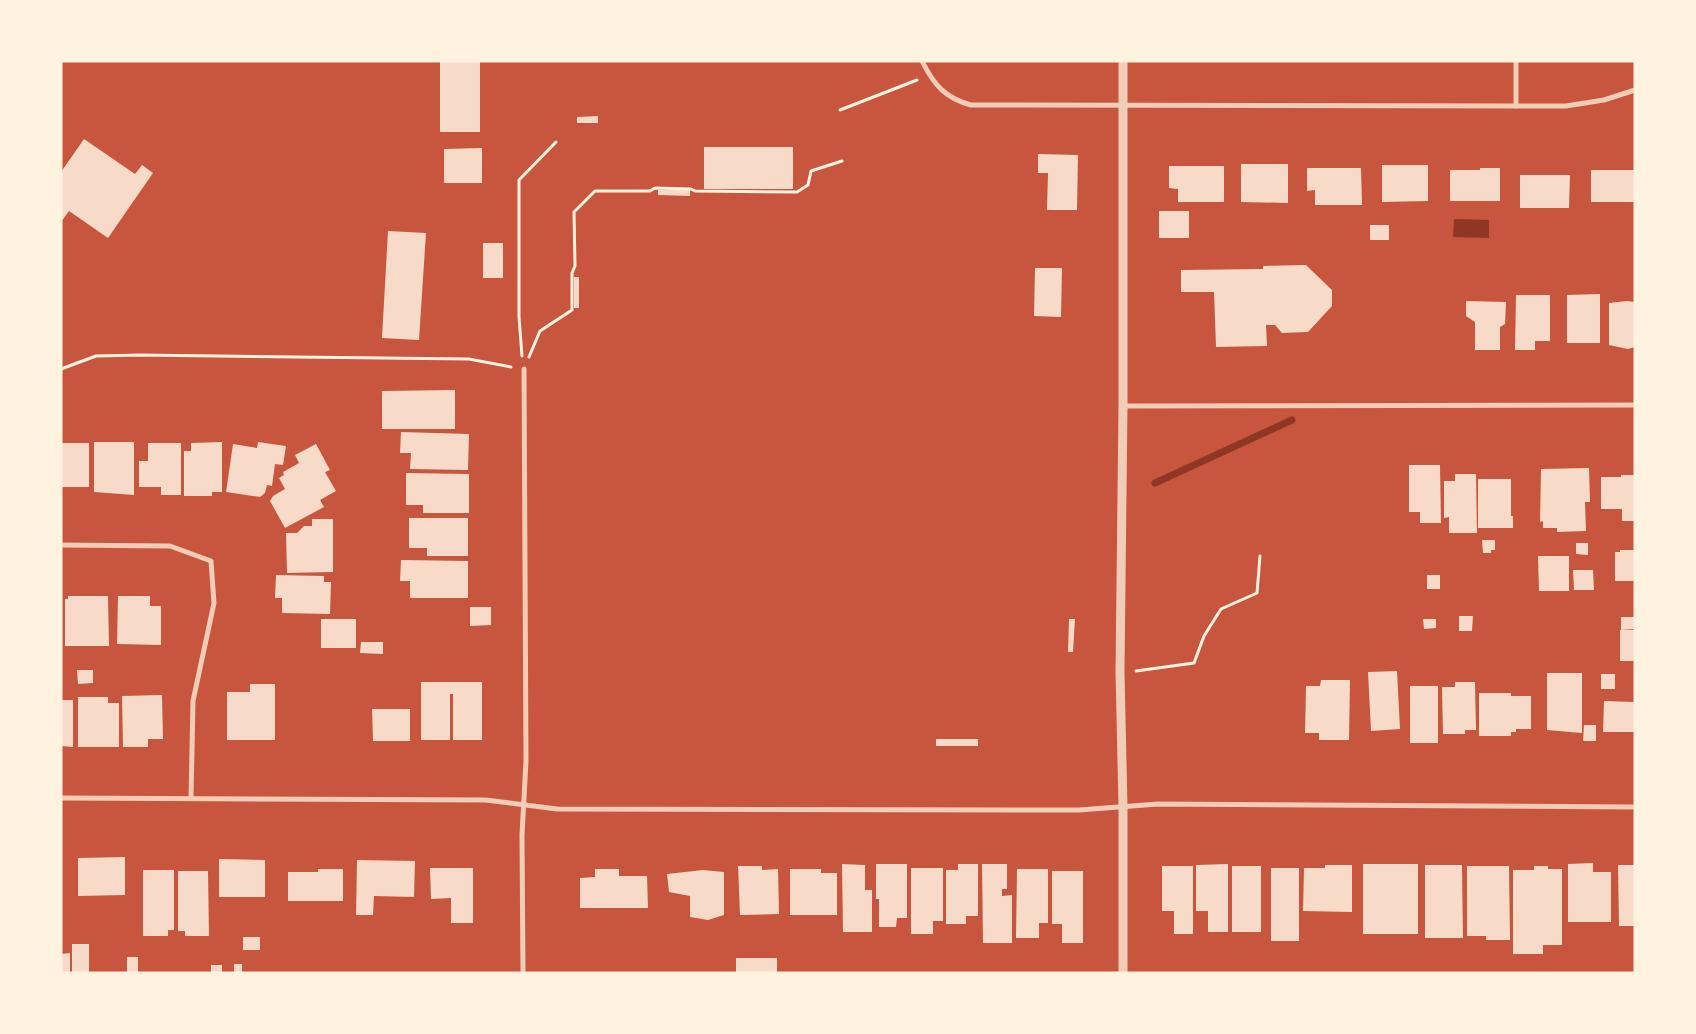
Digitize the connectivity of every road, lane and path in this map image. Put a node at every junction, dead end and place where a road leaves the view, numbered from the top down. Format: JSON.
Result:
{"nodes":[{"id":1,"x":922,"y":61,"type":"edge"},
{"id":2,"x":1123,"y":61,"type":"edge"},
{"id":3,"x":1516,"y":61,"type":"edge"},
{"id":4,"x":929,"y":75,"type":"junction"},
{"id":5,"x":1635,"y":90,"type":"edge"},
{"id":6,"x":1122,"y":105,"type":"junction"},
{"id":7,"x":1516,"y":106,"type":"junction"},
{"id":8,"x":840,"y":110,"type":"dead end"},
{"id":9,"x":556,"y":142,"type":"dead end"},
{"id":10,"x":842,"y":161,"type":"dead end"},
{"id":11,"x":61,"y":369,"type":"edge"},
{"id":12,"x":524,"y":369,"type":"junction"},
{"id":13,"x":1635,"y":405,"type":"edge"},
{"id":14,"x":1123,"y":406,"type":"junction"},
{"id":15,"x":61,"y":545,"type":"edge"},
{"id":16,"x":1260,"y":556,"type":"dead end"},
{"id":17,"x":1120,"y":672,"type":"junction"},
{"id":18,"x":61,"y":798,"type":"edge"},
{"id":19,"x":191,"y":798,"type":"junction"},
{"id":20,"x":524,"y":804,"type":"junction"},
{"id":21,"x":1123,"y":807,"type":"junction"},
{"id":22,"x":1635,"y":807,"type":"edge"},
{"id":23,"x":523,"y":973,"type":"edge"},
{"id":24,"x":1123,"y":973,"type":"edge"}],
"edges":[{"from":1,"to":4,"type":"street"},
{"from":2,"to":6,"type":"street"},
{"from":3,"to":7,"type":"street"},
{"from":4,"to":6,"type":"street"},
{"from":4,"to":8,"type":"path"},
{"from":5,"to":7,"type":"street"},
{"from":6,"to":7,"type":"street"},
{"from":6,"to":14,"type":"street"},
{"from":9,"to":12,"type":"path"},
{"from":10,"to":12,"type":"path"},
{"from":11,"to":12,"type":"path"},
{"from":12,"to":20,"type":"street"},
{"from":13,"to":14,"type":"street"},
{"from":14,"to":17,"type":"street"},
{"from":15,"to":19,"type":"street"},
{"from":16,"to":17,"type":"path"},
{"from":17,"to":21,"type":"street"},
{"from":18,"to":19,"type":"street"},
{"from":19,"to":20,"type":"street"},
{"from":20,"to":21,"type":"street"},
{"from":20,"to":23,"type":"street"},
{"from":21,"to":22,"type":"street"},
{"from":21,"to":24,"type":"street"}]}
